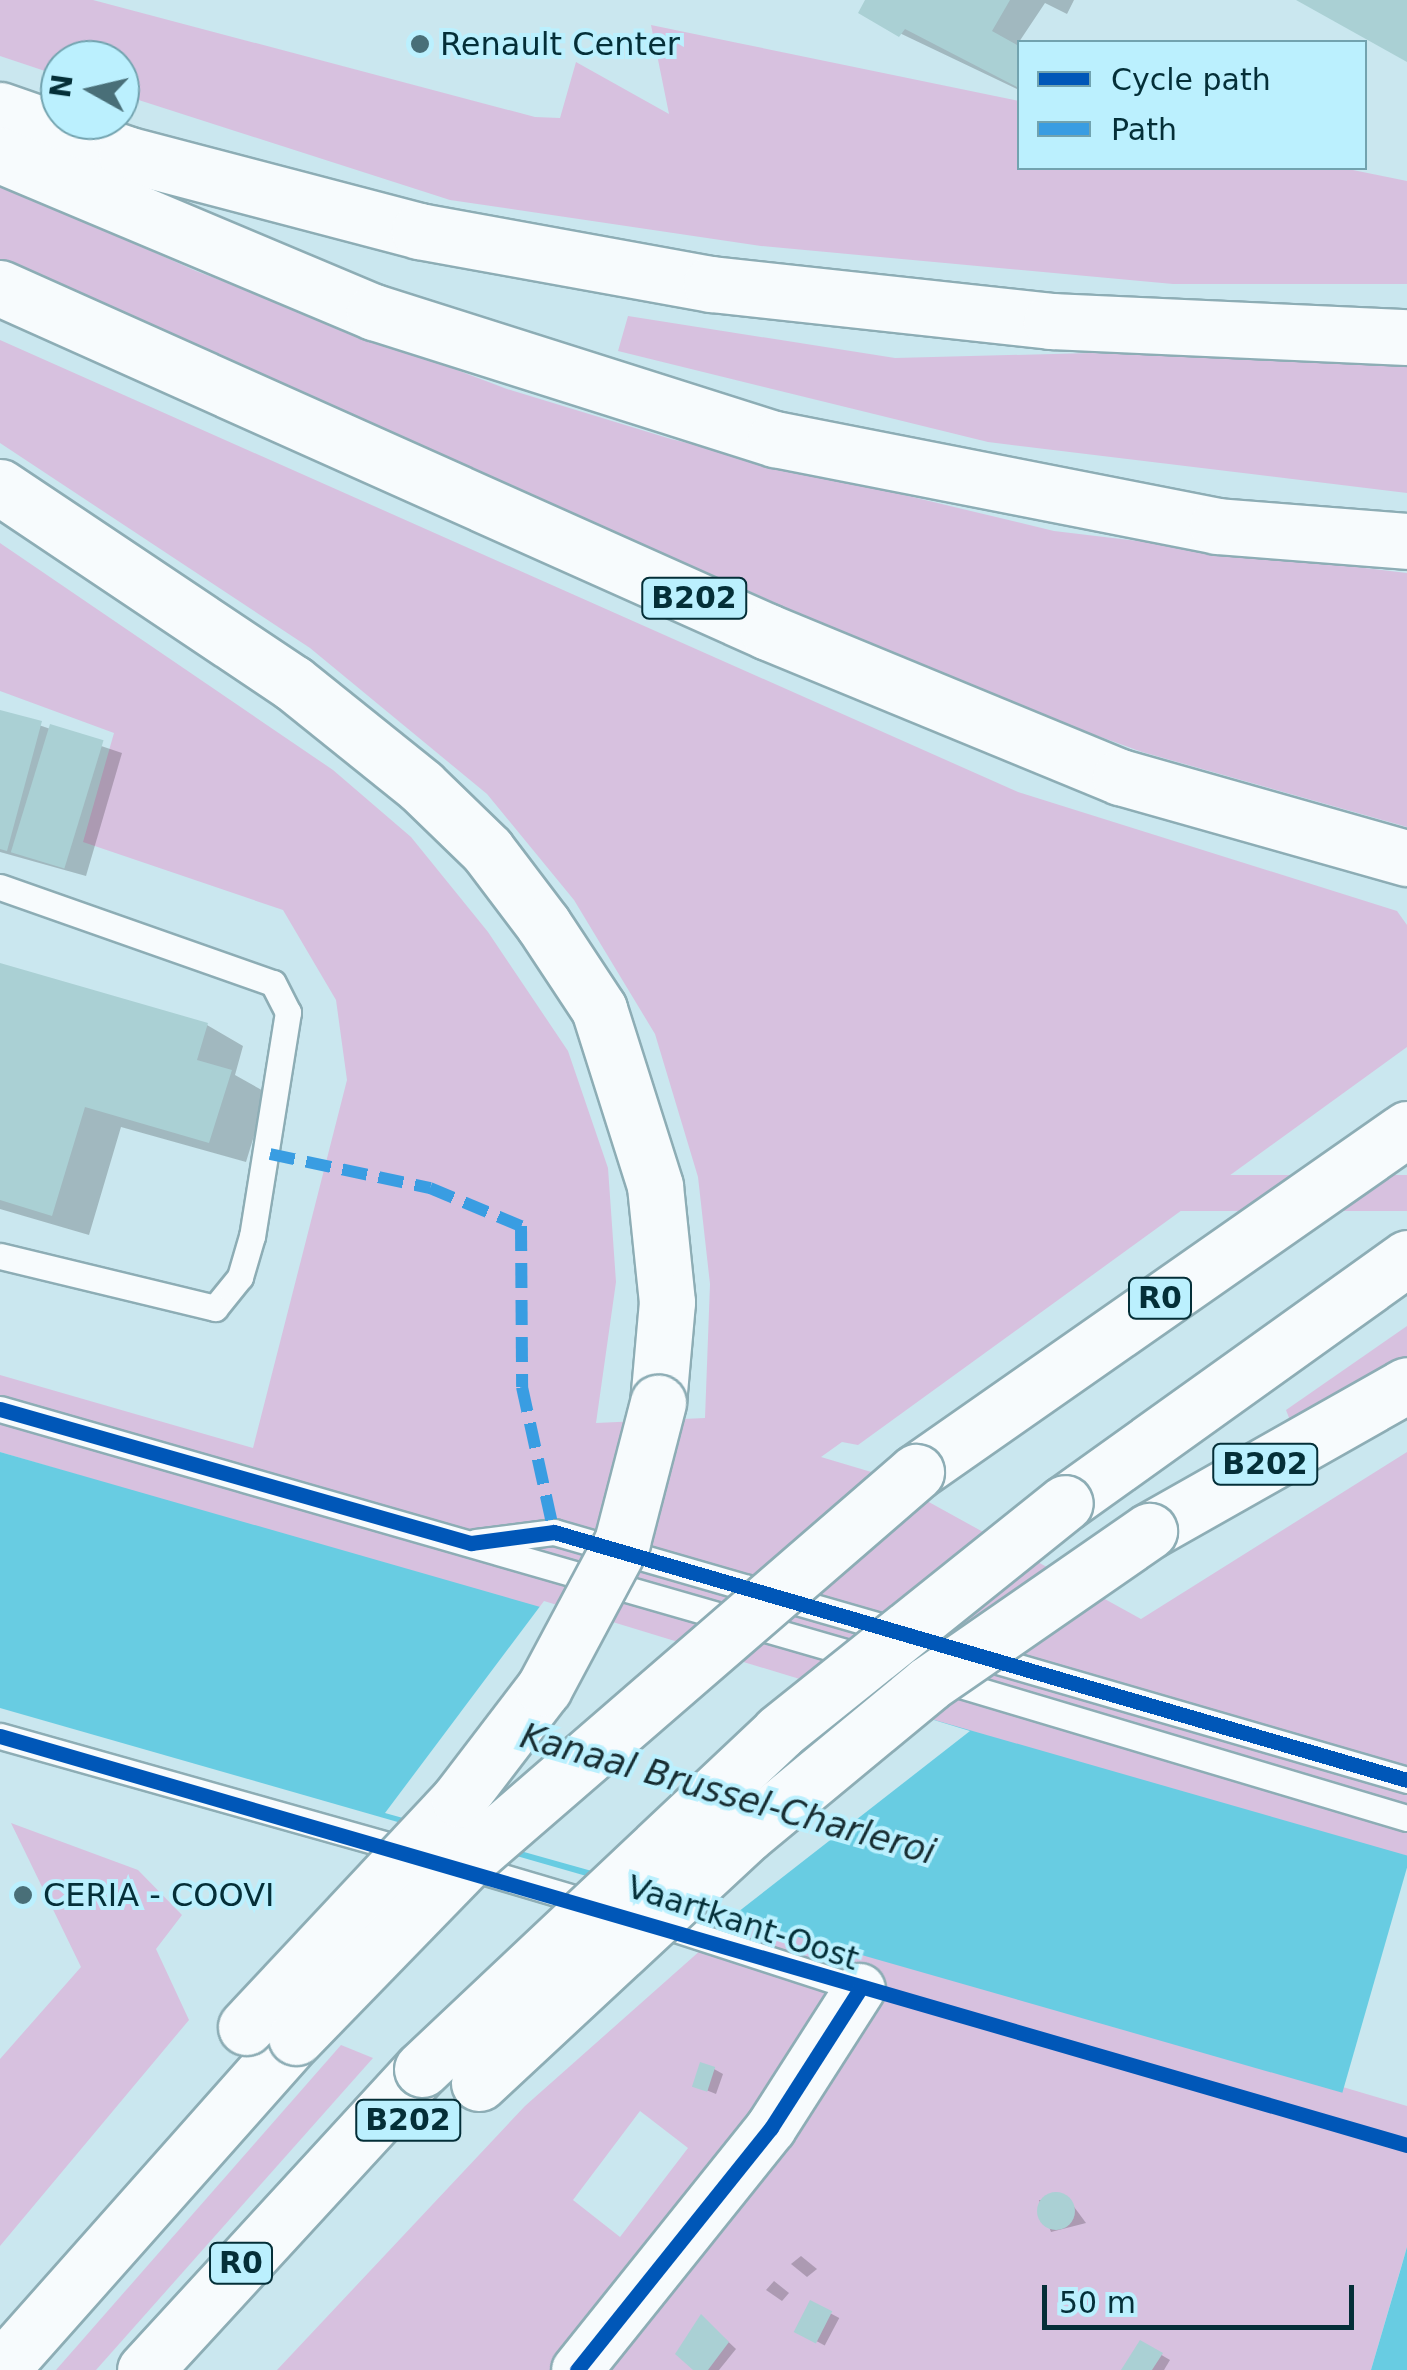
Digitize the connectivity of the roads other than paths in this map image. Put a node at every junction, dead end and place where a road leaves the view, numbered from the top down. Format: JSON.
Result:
{"nodes":[{"id":1,"x":0,"y":110,"type":"edge"},
{"id":2,"x":0,"y":155,"type":"edge"},
{"id":3,"x":0,"y":288,"type":"edge"},
{"id":4,"x":1407,"y":337,"type":"edge"},
{"id":5,"x":0,"y":487,"type":"edge"},
{"id":6,"x":1407,"y":541,"type":"edge"},
{"id":7,"x":1407,"y":858,"type":"edge"},
{"id":8,"x":0,"y":887,"type":"edge"},
{"id":9,"x":1407,"y":1130,"type":"edge"},
{"id":10,"x":0,"y":1256,"type":"edge"},
{"id":11,"x":1407,"y":1258,"type":"edge"},
{"id":12,"x":1407,"y":1386,"type":"edge"},
{"id":13,"x":0,"y":1409,"type":"edge"},
{"id":14,"x":471,"y":1542,"type":"junction"},
{"id":15,"x":0,"y":1736,"type":"edge"},
{"id":16,"x":1407,"y":1780,"type":"edge"},
{"id":17,"x":1407,"y":1818,"type":"edge"},
{"id":18,"x":860,"y":1989,"type":"joint"},
{"id":19,"x":271,"y":2032,"type":"junction"},
{"id":20,"x":338,"y":2156,"type":"junction"},
{"id":21,"x":0,"y":2370,"type":"edge"},
{"id":22,"x":145,"y":2370,"type":"edge"},
{"id":23,"x":576,"y":2370,"type":"edge"}],
"edges":[{"from":1,"to":4,"type":"highway"},
{"from":2,"to":6,"type":"highway"},
{"from":3,"to":7,"type":"highway","number":"B202"},
{"from":5,"to":19,"type":"highway","bridge":true},
{"from":8,"to":10,"type":"lane"},
{"from":9,"to":19,"type":"highway","number":"R0","bridge":true},
{"from":11,"to":20,"type":"highway","number":"R0","bridge":true},
{"from":12,"to":20,"type":"highway","number":"B202","bridge":true},
{"from":13,"to":14,"type":"lane"},
{"from":14,"to":16,"type":"lane"},
{"from":14,"to":17,"type":"lane"},
{"from":15,"to":18,"type":"lane","name":"Vaartkant-Oost"},
{"from":18,"to":23,"type":"street"},
{"from":19,"to":21,"type":"highway"},
{"from":20,"to":22,"type":"highway","number":"R0"}]}
